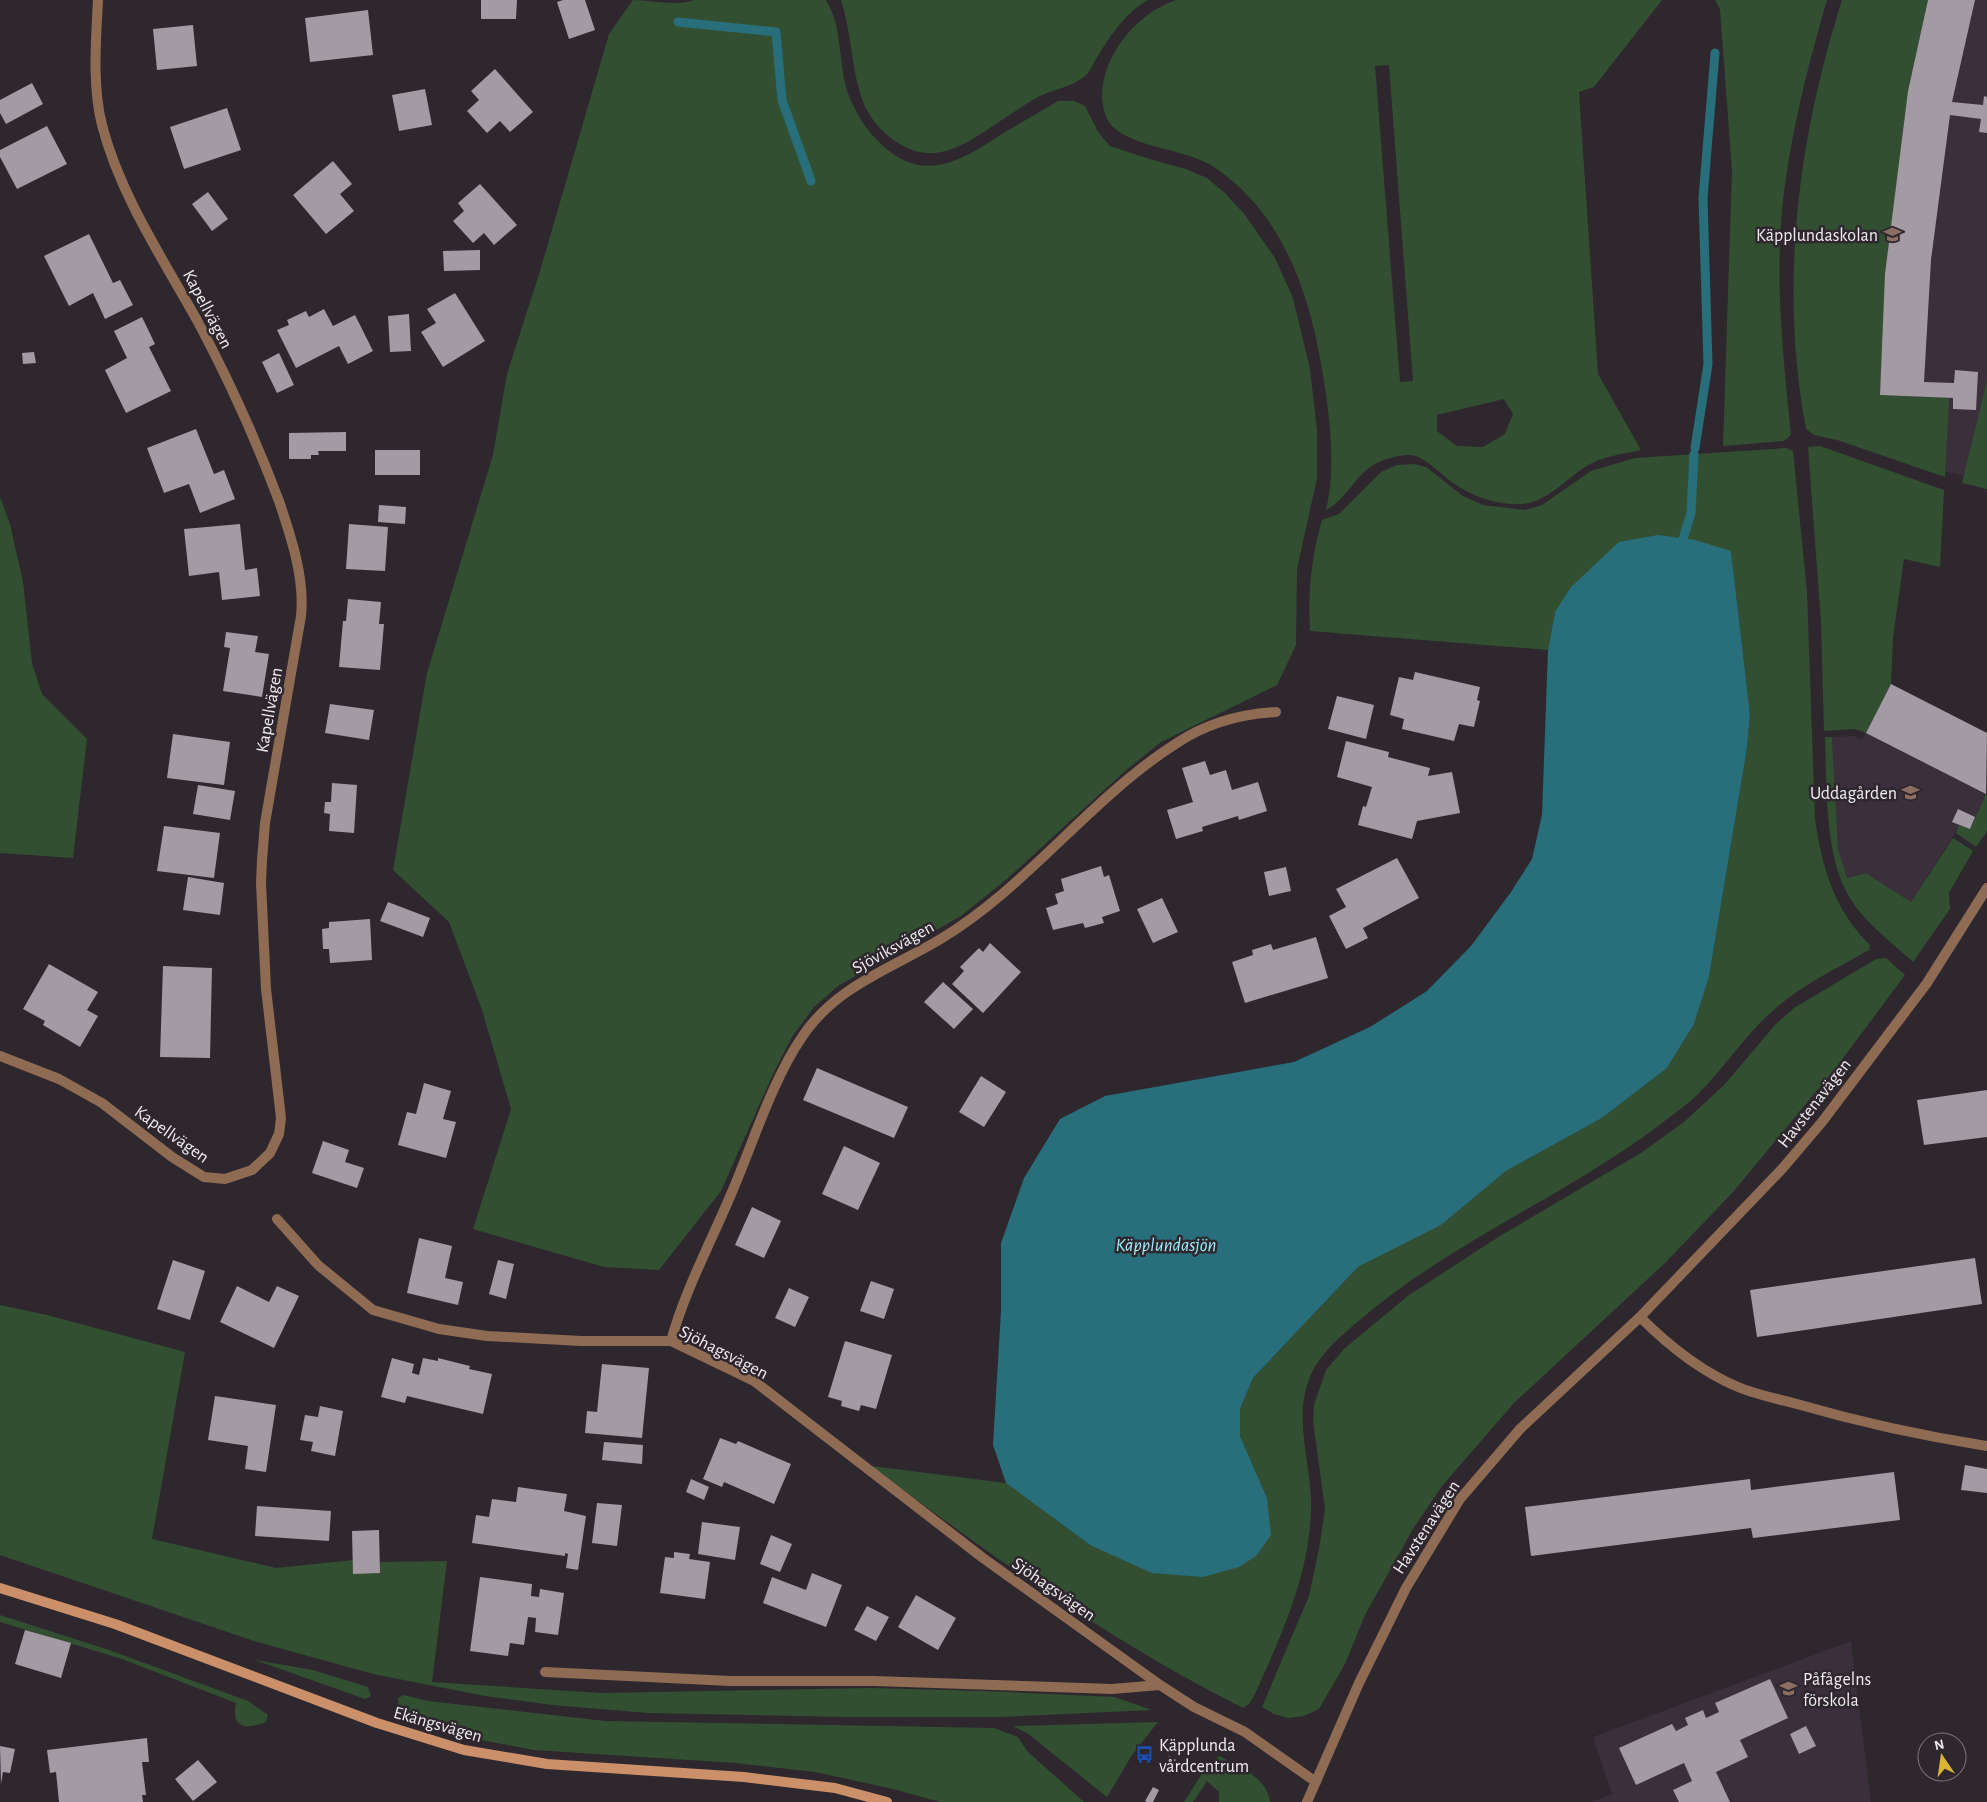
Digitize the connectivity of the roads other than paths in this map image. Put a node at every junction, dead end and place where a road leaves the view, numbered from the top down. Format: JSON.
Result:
{"nodes":[{"id":1,"x":98,"y":0,"type":"edge"},
{"id":2,"x":1276,"y":712,"type":"dead end"},
{"id":3,"x":1987,"y":888,"type":"edge"},
{"id":4,"x":0,"y":1056,"type":"edge"},
{"id":5,"x":277,"y":1219,"type":"dead end"},
{"id":6,"x":1640,"y":1317,"type":"junction"},
{"id":7,"x":671,"y":1341,"type":"junction"},
{"id":8,"x":1987,"y":1446,"type":"edge"},
{"id":9,"x":0,"y":1588,"type":"edge"},
{"id":10,"x":545,"y":1672,"type":"dead end"},
{"id":11,"x":1160,"y":1684,"type":"junction"},
{"id":12,"x":1316,"y":1782,"type":"junction"},
{"id":13,"x":888,"y":1802,"type":"edge"},
{"id":14,"x":1308,"y":1802,"type":"edge"}],
"edges":[{"from":1,"to":4,"type":"street","name":"Kapellvägen"},
{"from":2,"to":7,"type":"street","name":"Sjöviksvägen"},
{"from":3,"to":6,"type":"street","name":"Havstenavägen"},
{"from":5,"to":7,"type":"street","name":"Sjöhagsvägen"},
{"from":6,"to":8,"type":"street"},
{"from":6,"to":12,"type":"street","name":"Havstenavägen"},
{"from":7,"to":11,"type":"street","name":"Sjöhagsvägen"},
{"from":9,"to":13,"type":"street","name":"Ekängsvägen"},
{"from":10,"to":11,"type":"street"},
{"from":11,"to":12,"type":"street","name":"Sjöhagsvägen"},
{"from":12,"to":14,"type":"street","name":"Havstenavägen"}]}
